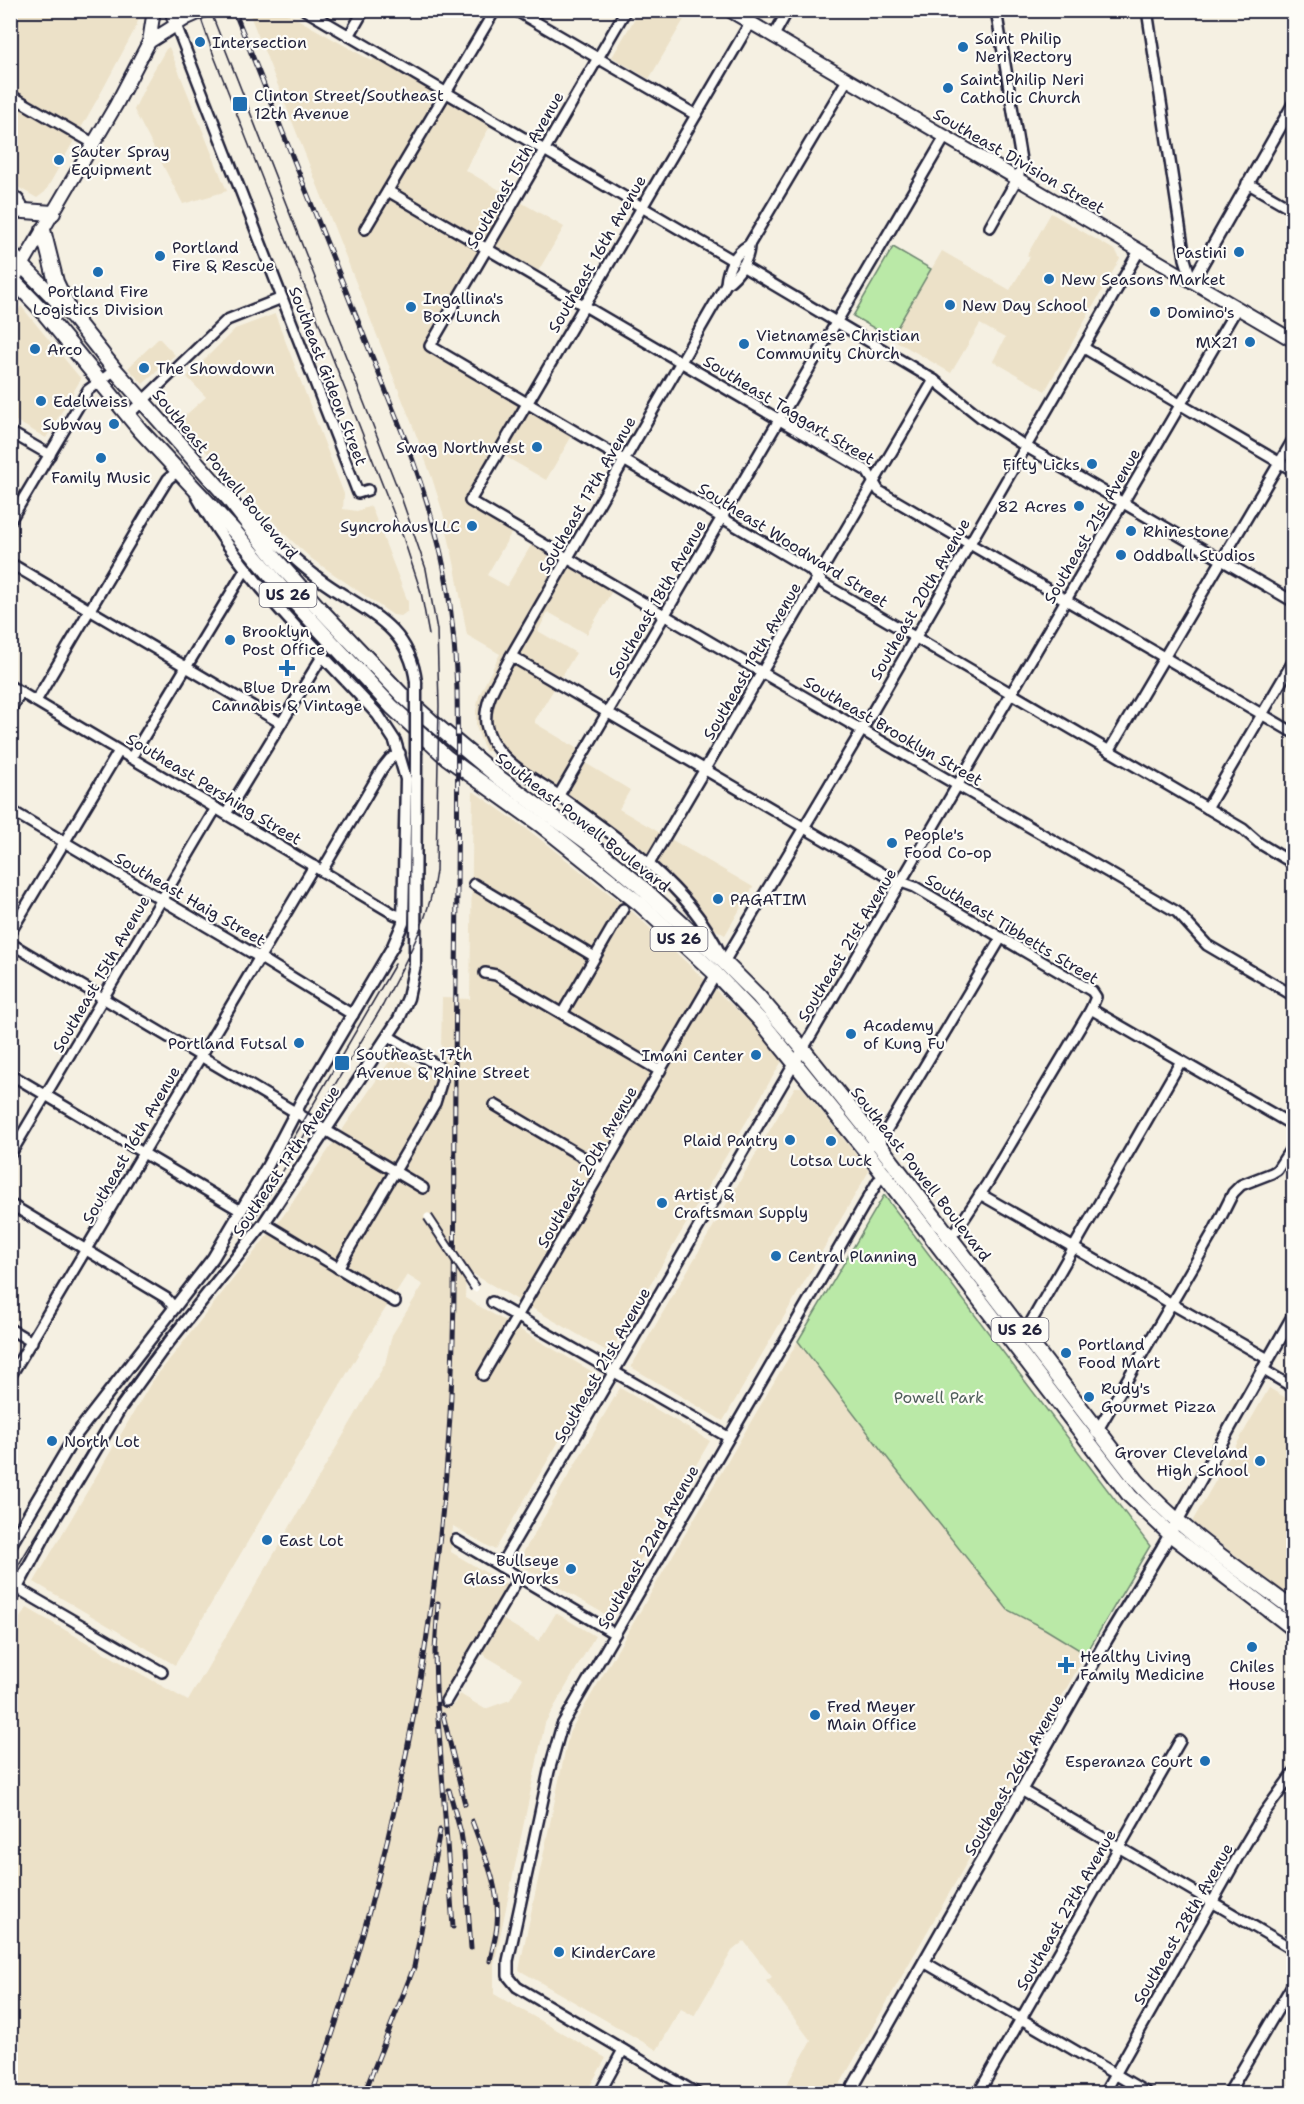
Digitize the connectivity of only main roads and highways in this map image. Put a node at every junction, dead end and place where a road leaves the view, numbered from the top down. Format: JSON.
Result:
{"nodes":[{"id":1,"x":154,"y":10,"type":"edge"},
{"id":2,"x":171,"y":10,"type":"edge"},
{"id":3,"x":206,"y":10,"type":"edge"},
{"id":4,"x":729,"y":10,"type":"edge"},
{"id":5,"x":176,"y":25,"type":"junction"},
{"id":6,"x":149,"y":42,"type":"junction"},
{"id":7,"x":10,"y":210,"type":"edge"},
{"id":8,"x":53,"y":213,"type":"junction"},
{"id":9,"x":43,"y":230,"type":"junction"},
{"id":10,"x":10,"y":253,"type":"edge"},
{"id":11,"x":23,"y":265,"type":"junction"},
{"id":12,"x":12,"y":281,"type":"edge"},
{"id":13,"x":73,"y":317,"type":"junction"},
{"id":14,"x":1293,"y":341,"type":"edge"},
{"id":15,"x":1293,"y":1610,"type":"edge"},
{"id":16,"x":1293,"y":1629,"type":"edge"}],
"edges":[{"from":1,"to":6,"type":"main road"},
{"from":2,"to":5,"type":"main road"},
{"from":3,"to":5,"type":"main road"},
{"from":4,"to":14,"type":"main road","name":"Southeast Division Street"},
{"from":5,"to":6,"type":"main road"},
{"from":6,"to":8,"type":"main road"},
{"from":7,"to":8,"type":"main road"},
{"from":8,"to":9,"type":"main road"},
{"from":9,"to":11,"type":"main road"},
{"from":9,"to":13,"type":"main road"},
{"from":10,"to":11,"type":"main road","name":"Southeast Powell Boulevard","number":"US 26"},
{"from":11,"to":12,"type":"main road"},
{"from":11,"to":13,"type":"main road","name":"Southeast Powell Boulevard","number":"US 26"},
{"from":12,"to":16,"type":"main road","name":"Southeast Powell Boulevard","number":"US 26"},
{"from":13,"to":15,"type":"main road","name":"Southeast Powell Boulevard","number":"US 26"}]}
